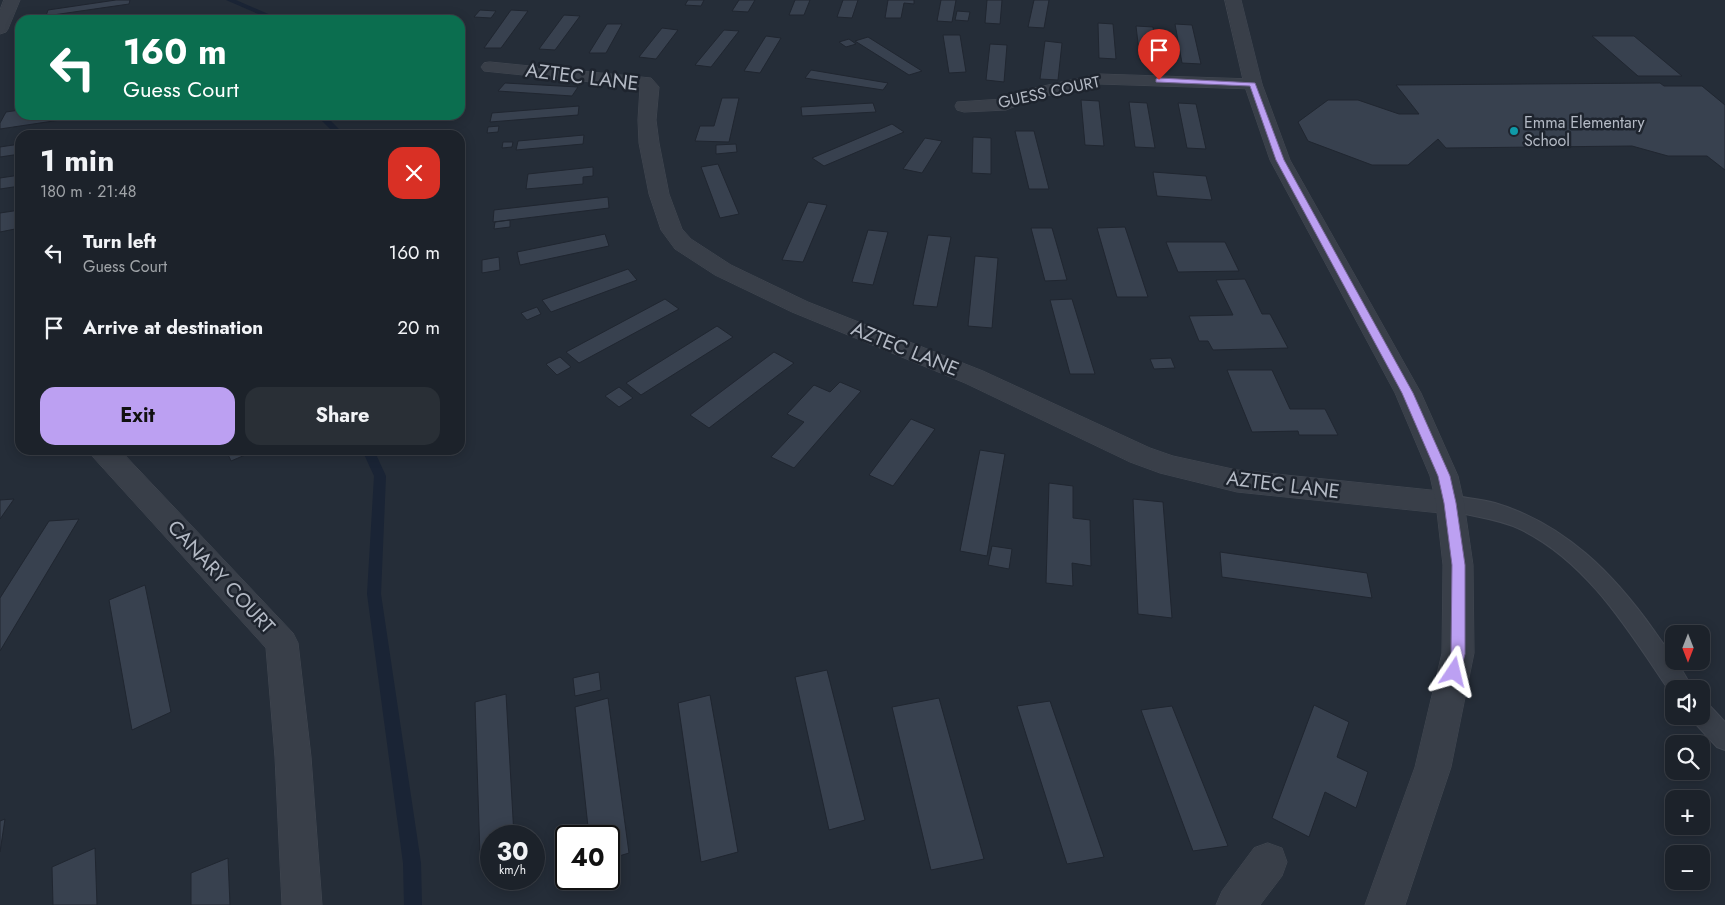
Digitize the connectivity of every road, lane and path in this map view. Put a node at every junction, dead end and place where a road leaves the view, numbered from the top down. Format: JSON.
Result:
{"nodes":[{"id":1,"x":12,"y":0,"type":"edge"},
{"id":2,"x":1233,"y":0,"type":"edge"},
{"id":3,"x":0,"y":29,"type":"edge"},
{"id":4,"x":490,"y":67,"type":"dead end"},
{"id":5,"x":1253,"y":84,"type":"junction"},
{"id":6,"x":964,"y":106,"type":"dead end"},
{"id":7,"x":108,"y":455,"type":"edge"},
{"id":8,"x":1450,"y":503,"type":"junction"},
{"id":9,"x":1675,"y":680,"type":"edge"},
{"id":10,"x":1710,"y":723,"type":"edge"},
{"id":11,"x":1725,"y":739,"type":"edge"},
{"id":12,"x":1268,"y":862,"type":"dead end"},
{"id":13,"x":302,"y":905,"type":"edge"},
{"id":14,"x":1236,"y":905,"type":"edge"},
{"id":15,"x":1385,"y":905,"type":"edge"}],
"edges":[{"from":1,"to":3,"type":"street"},
{"from":2,"to":5,"type":"street"},
{"from":4,"to":8,"type":"street","name":"AZTEC LANE"},
{"from":5,"to":6,"type":"street","name":"GUESS COURT"},
{"from":5,"to":8,"type":"street"},
{"from":7,"to":13,"type":"street","name":"CANARY COURT"},
{"from":8,"to":9,"type":"lane"},
{"from":8,"to":15,"type":"street"},
{"from":10,"to":11,"type":"lane"},
{"from":12,"to":14,"type":"street"}]}
